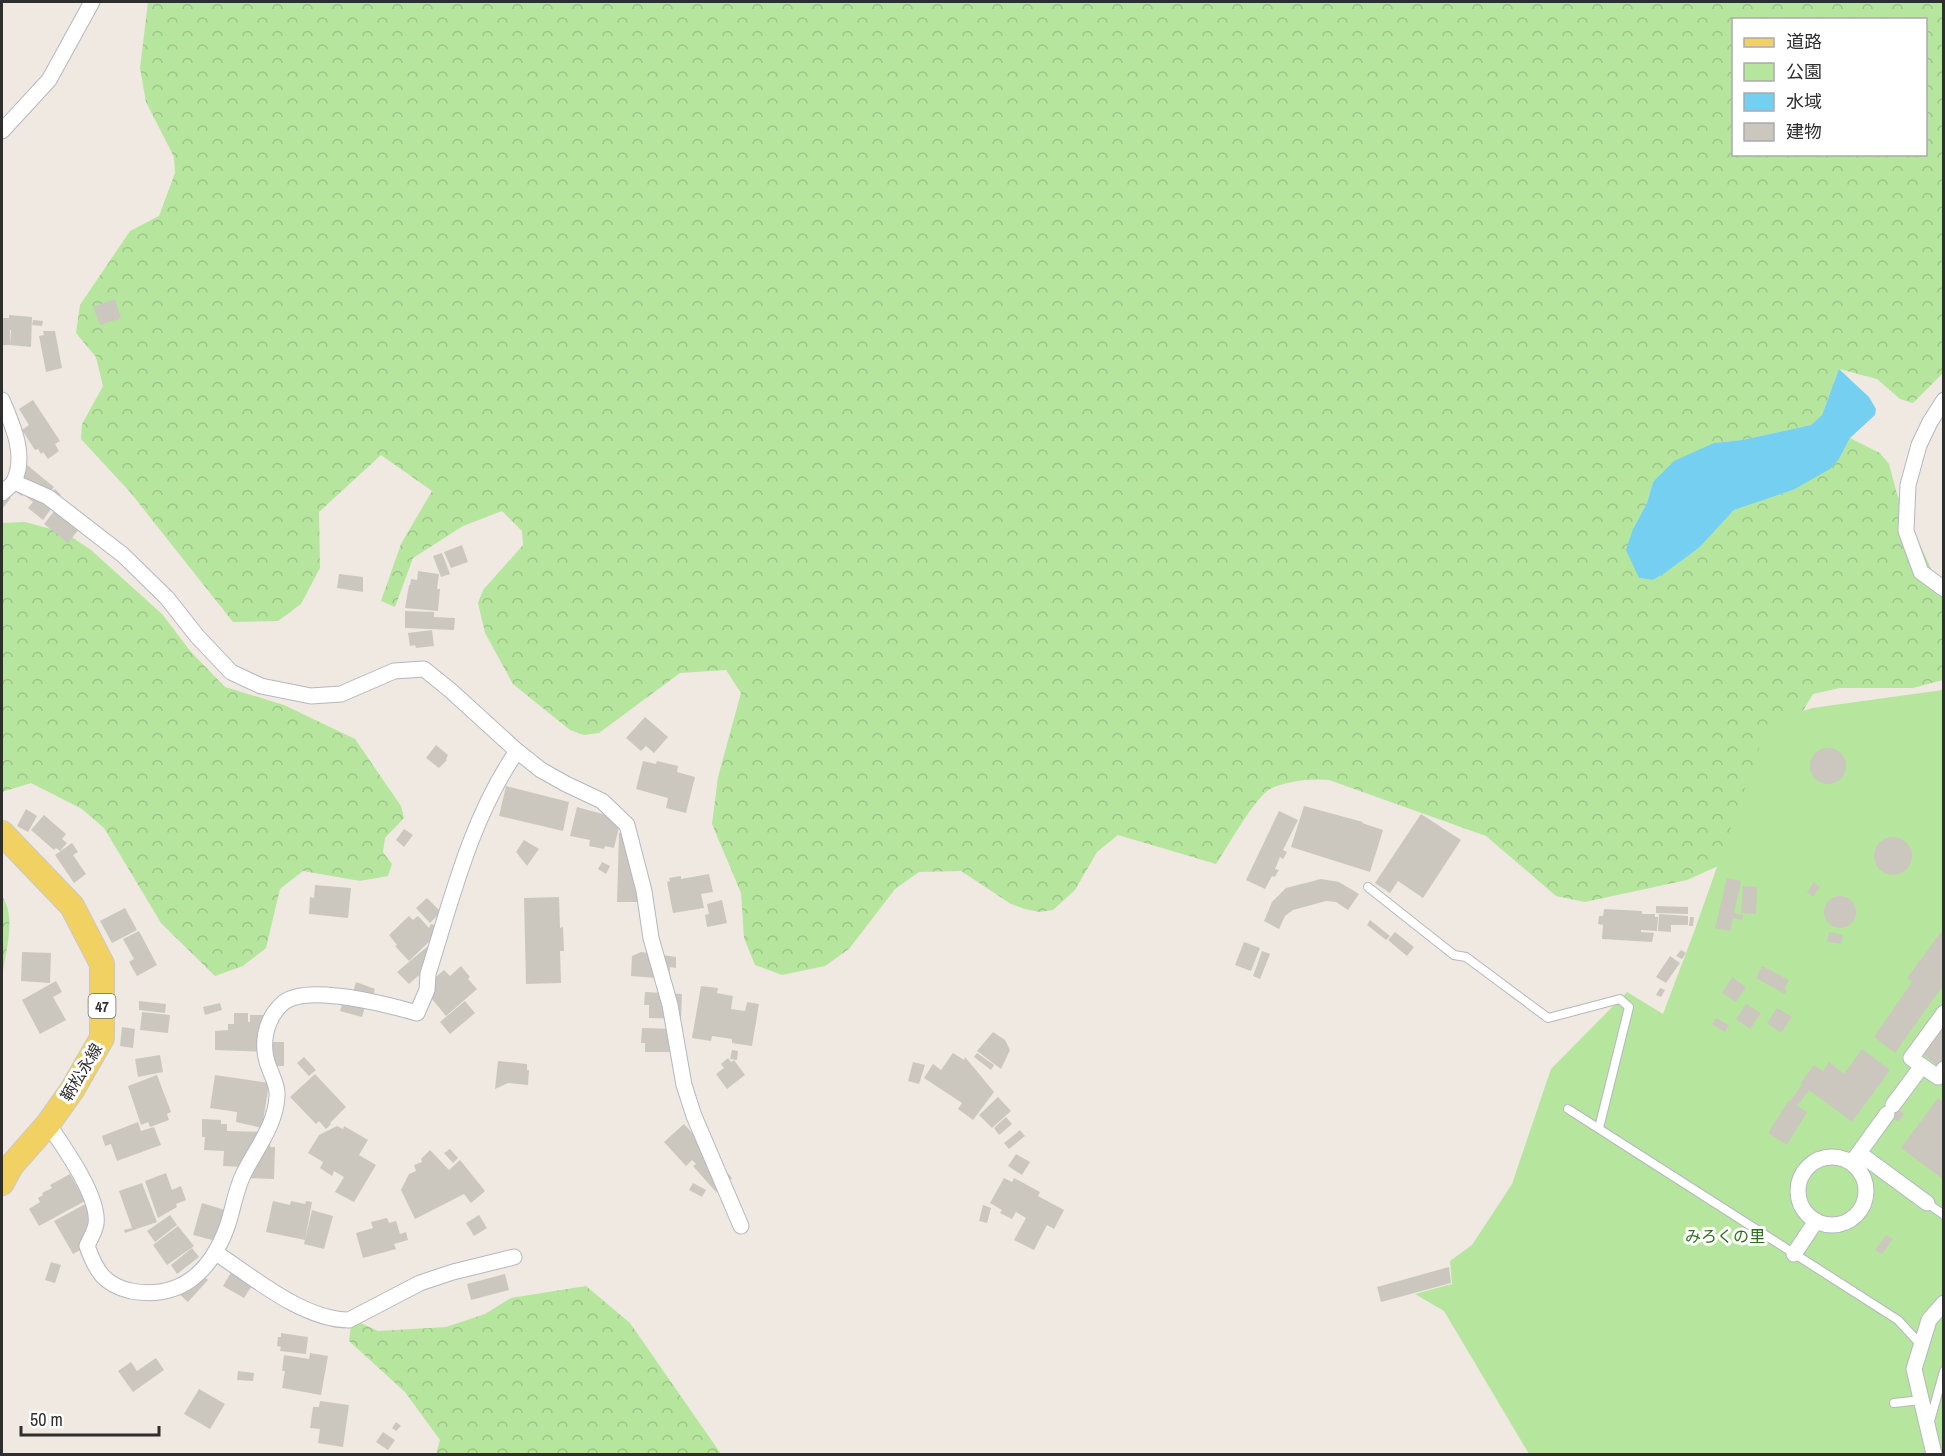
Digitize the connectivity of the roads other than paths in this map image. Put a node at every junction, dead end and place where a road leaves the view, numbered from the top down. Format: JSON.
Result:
{"nodes":[{"id":1,"x":92,"y":2,"type":"edge"},
{"id":2,"x":2,"y":131,"type":"edge"},
{"id":3,"x":2,"y":400,"type":"edge"},
{"id":4,"x":1944,"y":400,"type":"edge"},
{"id":5,"x":14,"y":482,"type":"junction"},
{"id":6,"x":2,"y":494,"type":"edge"},
{"id":7,"x":1944,"y":589,"type":"edge"},
{"id":8,"x":517,"y":751,"type":"junction"},
{"id":9,"x":2,"y":833,"type":"edge"},
{"id":10,"x":1368,"y":886,"type":"dead end"},
{"id":11,"x":1944,"y":1013,"type":"edge"},
{"id":12,"x":1922,"y":1066,"type":"junction"},
{"id":13,"x":1944,"y":1069,"type":"edge"},
{"id":14,"x":1568,"y":1108,"type":"dead end"},
{"id":15,"x":48,"y":1124,"type":"junction"},
{"id":16,"x":1599,"y":1128,"type":"junction"},
{"id":17,"x":1855,"y":1158,"type":"junction"},
{"id":18,"x":2,"y":1183,"type":"edge"},
{"id":19,"x":1927,"y":1203,"type":"joint"},
{"id":20,"x":1944,"y":1215,"type":"edge"},
{"id":21,"x":1816,"y":1221,"type":"junction"},
{"id":22,"x":741,"y":1226,"type":"dead end"},
{"id":23,"x":216,"y":1253,"type":"junction"},
{"id":24,"x":1794,"y":1254,"type":"junction"},
{"id":25,"x":514,"y":1257,"type":"dead end"},
{"id":26,"x":1944,"y":1303,"type":"edge"},
{"id":27,"x":1921,"y":1345,"type":"junction"},
{"id":28,"x":1944,"y":1371,"type":"edge"},
{"id":29,"x":1921,"y":1400,"type":"junction"},
{"id":30,"x":1894,"y":1403,"type":"dead end"},
{"id":31,"x":1928,"y":1428,"type":"junction"},
{"id":32,"x":1934,"y":1455,"type":"edge"}],
"edges":[{"from":1,"to":2,"type":"street"},
{"from":3,"to":5,"type":"street"},
{"from":4,"to":7,"type":"street"},
{"from":5,"to":6,"type":"street"},
{"from":5,"to":8,"type":"street"},
{"from":8,"to":22,"type":"street"},
{"from":8,"to":23,"type":"street"},
{"from":9,"to":15,"type":"main road","name":"鞆松永線","number":"47"},
{"from":10,"to":16,"type":"lane"},
{"from":11,"to":12,"type":"street"},
{"from":12,"to":13,"type":"street"},
{"from":12,"to":17,"type":"street"},
{"from":14,"to":16,"type":"lane"},
{"from":15,"to":18,"type":"main road","name":"鞆松永線","number":"47"},
{"from":15,"to":23,"type":"street"},
{"from":16,"to":24,"type":"lane"},
{"from":17,"to":19,"type":"street"},
{"from":17,"to":21,"type":"street"},
{"from":17,"to":21,"type":"street"},
{"from":19,"to":20,"type":"lane"},
{"from":21,"to":24,"type":"street"},
{"from":23,"to":25,"type":"street"},
{"from":24,"to":27,"type":"lane"},
{"from":26,"to":27,"type":"street"},
{"from":27,"to":29,"type":"street"},
{"from":28,"to":31,"type":"lane"},
{"from":29,"to":30,"type":"lane"},
{"from":29,"to":31,"type":"street"},
{"from":31,"to":32,"type":"street"}]}
